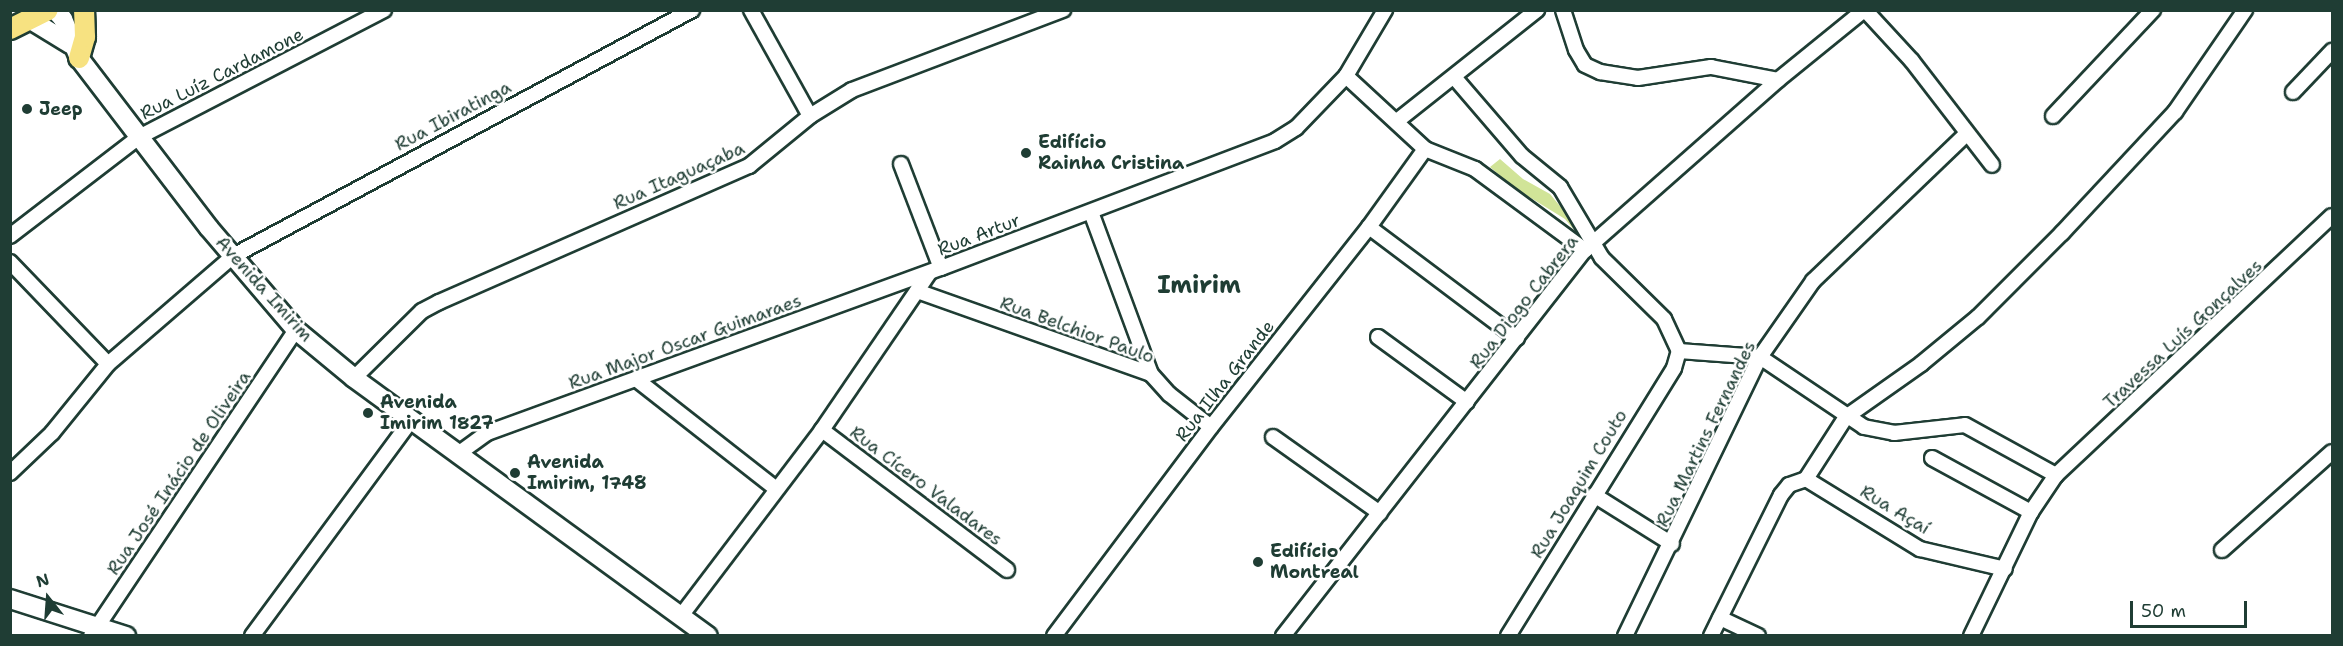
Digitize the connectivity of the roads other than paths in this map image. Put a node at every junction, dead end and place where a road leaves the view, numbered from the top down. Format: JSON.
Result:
{"nodes":[{"id":1,"x":55,"y":10,"type":"edge"},
{"id":2,"x":84,"y":10,"type":"edge"},
{"id":3,"x":384,"y":10,"type":"edge"},
{"id":4,"x":751,"y":10,"type":"edge"},
{"id":5,"x":1063,"y":10,"type":"edge"},
{"id":6,"x":1385,"y":10,"type":"edge"},
{"id":7,"x":1537,"y":10,"type":"edge"},
{"id":8,"x":1563,"y":10,"type":"edge"},
{"id":9,"x":1865,"y":10,"type":"edge"},
{"id":10,"x":2153,"y":10,"type":"edge"},
{"id":11,"x":2245,"y":10,"type":"edge"},
{"id":12,"x":688,"y":11,"type":"edge"},
{"id":13,"x":32,"y":14,"type":"edge"},
{"id":14,"x":10,"y":29,"type":"edge"},
{"id":15,"x":75,"y":51,"type":"junction"},
{"id":16,"x":2332,"y":51,"type":"edge"},
{"id":17,"x":1347,"y":76,"type":"junction"},
{"id":18,"x":1454,"y":77,"type":"junction"},
{"id":19,"x":1778,"y":80,"type":"junction"},
{"id":20,"x":2293,"y":92,"type":"dead end"},
{"id":21,"x":810,"y":116,"type":"junction"},
{"id":22,"x":2053,"y":116,"type":"dead end"},
{"id":23,"x":1397,"y":121,"type":"junction"},
{"id":24,"x":1965,"y":135,"type":"junction"},
{"id":25,"x":140,"y":137,"type":"junction"},
{"id":26,"x":1425,"y":149,"type":"junction"},
{"id":27,"x":901,"y":164,"type":"dead end"},
{"id":28,"x":1992,"y":165,"type":"dead end"},
{"id":29,"x":1091,"y":212,"type":"junction"},
{"id":30,"x":2332,"y":216,"type":"edge"},
{"id":31,"x":1369,"y":227,"type":"junction"},
{"id":32,"x":10,"y":236,"type":"edge"},
{"id":33,"x":1589,"y":247,"type":"junction"},
{"id":34,"x":233,"y":256,"type":"junction"},
{"id":35,"x":10,"y":262,"type":"edge"},
{"id":36,"x":935,"y":271,"type":"junction"},
{"id":37,"x":917,"y":291,"type":"junction"},
{"id":38,"x":296,"y":330,"type":"junction"},
{"id":39,"x":1378,"y":337,"type":"dead end"},
{"id":40,"x":1517,"y":338,"type":"junction"},
{"id":41,"x":1679,"y":351,"type":"junction"},
{"id":42,"x":1760,"y":357,"type":"junction"},
{"id":43,"x":108,"y":364,"type":"junction"},
{"id":44,"x":1151,"y":374,"type":"junction"},
{"id":45,"x":354,"y":378,"type":"junction"},
{"id":46,"x":636,"y":379,"type":"junction"},
{"id":47,"x":1467,"y":402,"type":"junction"},
{"id":48,"x":1846,"y":417,"type":"junction"},
{"id":49,"x":411,"y":420,"type":"junction"},
{"id":50,"x":1211,"y":427,"type":"junction"},
{"id":51,"x":822,"y":430,"type":"junction"},
{"id":52,"x":1273,"y":437,"type":"dead end"},
{"id":53,"x":2332,"y":452,"type":"edge"},
{"id":54,"x":458,"y":454,"type":"junction"},
{"id":55,"x":1932,"y":458,"type":"dead end"},
{"id":56,"x":10,"y":473,"type":"edge"},
{"id":57,"x":2056,"y":475,"type":"junction"},
{"id":58,"x":1806,"y":479,"type":"junction"},
{"id":59,"x":775,"y":488,"type":"junction"},
{"id":60,"x":1594,"y":495,"type":"junction"},
{"id":61,"x":2031,"y":512,"type":"junction"},
{"id":62,"x":1380,"y":513,"type":"junction"},
{"id":63,"x":1672,"y":544,"type":"junction"},
{"id":64,"x":2222,"y":550,"type":"dead end"},
{"id":65,"x":2005,"y":569,"type":"junction"},
{"id":66,"x":1007,"y":570,"type":"dead end"},
{"id":67,"x":10,"y":599,"type":"edge"},
{"id":68,"x":681,"y":616,"type":"junction"},
{"id":69,"x":1720,"y":618,"type":"junction"},
{"id":70,"x":93,"y":632,"type":"edge"},
{"id":71,"x":126,"y":636,"type":"edge"},
{"id":72,"x":252,"y":636,"type":"edge"},
{"id":73,"x":708,"y":636,"type":"edge"},
{"id":74,"x":1054,"y":636,"type":"edge"},
{"id":75,"x":1283,"y":636,"type":"edge"},
{"id":76,"x":1508,"y":636,"type":"edge"},
{"id":77,"x":1625,"y":636,"type":"edge"},
{"id":78,"x":1711,"y":636,"type":"edge"},
{"id":79,"x":1758,"y":636,"type":"edge"},
{"id":80,"x":1971,"y":636,"type":"edge"}],
"edges":[{"from":1,"to":15,"type":"main road","name":"Avenida Imirim"},
{"from":2,"to":15,"type":"main road"},
{"from":3,"to":25,"type":"street","name":"Rua Luíz Cardamone"},
{"from":4,"to":21,"type":"street"},
{"from":5,"to":21,"type":"street","name":"Rua Itaguaçaba"},
{"from":6,"to":17,"type":"street","name":"Rua Artur"},
{"from":7,"to":18,"type":"street"},
{"from":8,"to":19,"type":"street"},
{"from":9,"to":19,"type":"street","name":"Rua Diogo Cabrera"},
{"from":9,"to":24,"type":"street"},
{"from":10,"to":22,"type":"street"},
{"from":11,"to":48,"type":"street"},
{"from":12,"to":34,"type":"street","name":"Rua Ibiratinga"},
{"from":13,"to":14,"type":"main road"},
{"from":13,"to":15,"type":"main road","name":"Avenida Imirim"},
{"from":15,"to":25,"type":"main road","name":"Avenida Imirim"},
{"from":16,"to":20,"type":"street"},
{"from":17,"to":23,"type":"street"},
{"from":17,"to":29,"type":"street","name":"Rua Artur"},
{"from":18,"to":23,"type":"street"},
{"from":18,"to":33,"type":"street"},
{"from":19,"to":33,"type":"street","name":"Rua Diogo Cabrera"},
{"from":21,"to":45,"type":"street","name":"Rua Itaguaçaba"},
{"from":23,"to":26,"type":"street"},
{"from":24,"to":28,"type":"street"},
{"from":24,"to":42,"type":"street","name":"Rua Martins Fernandes"},
{"from":25,"to":32,"type":"street","name":"Rua Luíz Cardamone"},
{"from":25,"to":34,"type":"main road","name":"Avenida Imirim"},
{"from":26,"to":31,"type":"street","name":"Rua Ilha Grande"},
{"from":26,"to":33,"type":"street"},
{"from":27,"to":36,"type":"street"},
{"from":29,"to":36,"type":"street","name":"Rua Artur"},
{"from":29,"to":44,"type":"street"},
{"from":30,"to":57,"type":"street","name":"Travessa Luís Gonçalves"},
{"from":31,"to":40,"type":"street"},
{"from":31,"to":50,"type":"street","name":"Rua Ilha Grande"},
{"from":33,"to":40,"type":"street","name":"Rua Diogo Cabrera"},
{"from":33,"to":41,"type":"street"},
{"from":34,"to":38,"type":"main road","name":"Avenida Imirim"},
{"from":34,"to":43,"type":"street","name":"Rua Ibiratinga"},
{"from":35,"to":43,"type":"street"},
{"from":36,"to":37,"type":"street","name":"Rua Artur"},
{"from":36,"to":46,"type":"street","name":"Rua Major Oscar Guimaraes"},
{"from":37,"to":44,"type":"street","name":"Rua Belchior Paulo"},
{"from":37,"to":51,"type":"street","name":"Rua Artur"},
{"from":38,"to":45,"type":"main road","name":"Avenida Imirim"},
{"from":38,"to":70,"type":"street","name":"Rua José Inácio de Oliveira"},
{"from":39,"to":47,"type":"street"},
{"from":40,"to":47,"type":"street","name":"Rua Diogo Cabrera"},
{"from":41,"to":42,"type":"street"},
{"from":41,"to":60,"type":"street","name":"Rua Joaquim Couto"},
{"from":42,"to":48,"type":"street"},
{"from":42,"to":63,"type":"street","name":"Rua Martins Fernandes"},
{"from":43,"to":56,"type":"street","name":"Rua Ibiratinga"},
{"from":44,"to":50,"type":"street","name":"Rua Belchior Paulo"},
{"from":45,"to":49,"type":"main road","name":"Avenida Imirim"},
{"from":46,"to":54,"type":"street","name":"Rua Major Oscar Guimaraes"},
{"from":46,"to":59,"type":"street"},
{"from":47,"to":62,"type":"street","name":"Rua Diogo Cabrera"},
{"from":48,"to":57,"type":"street"},
{"from":48,"to":58,"type":"street"},
{"from":49,"to":54,"type":"main road","name":"Avenida Imirim"},
{"from":49,"to":72,"type":"street"},
{"from":50,"to":74,"type":"street","name":"Rua Ilha Grande"},
{"from":51,"to":59,"type":"street","name":"Rua Artur"},
{"from":51,"to":66,"type":"street","name":"Rua Cícero Valadares"},
{"from":52,"to":62,"type":"street"},
{"from":53,"to":64,"type":"street"},
{"from":54,"to":68,"type":"main road","name":"Avenida Imirim"},
{"from":55,"to":61,"type":"street"},
{"from":57,"to":61,"type":"street","name":"Travessa Luís Gonçalves"},
{"from":58,"to":65,"type":"street","name":"Rua Açaí"},
{"from":58,"to":69,"type":"street"},
{"from":59,"to":68,"type":"street","name":"Rua Artur"},
{"from":60,"to":63,"type":"street"},
{"from":60,"to":76,"type":"street","name":"Rua Joaquim Couto"},
{"from":61,"to":65,"type":"street","name":"Travessa Luís Gonçalves"},
{"from":62,"to":75,"type":"street","name":"Rua Diogo Cabrera"},
{"from":63,"to":77,"type":"street","name":"Rua Martins Fernandes"},
{"from":65,"to":80,"type":"street","name":"Travessa Luís Gonçalves"},
{"from":67,"to":70,"type":"main road"},
{"from":68,"to":73,"type":"main road","name":"Avenida Imirim"},
{"from":69,"to":78,"type":"street"},
{"from":69,"to":79,"type":"street"},
{"from":70,"to":71,"type":"main road"}]}
